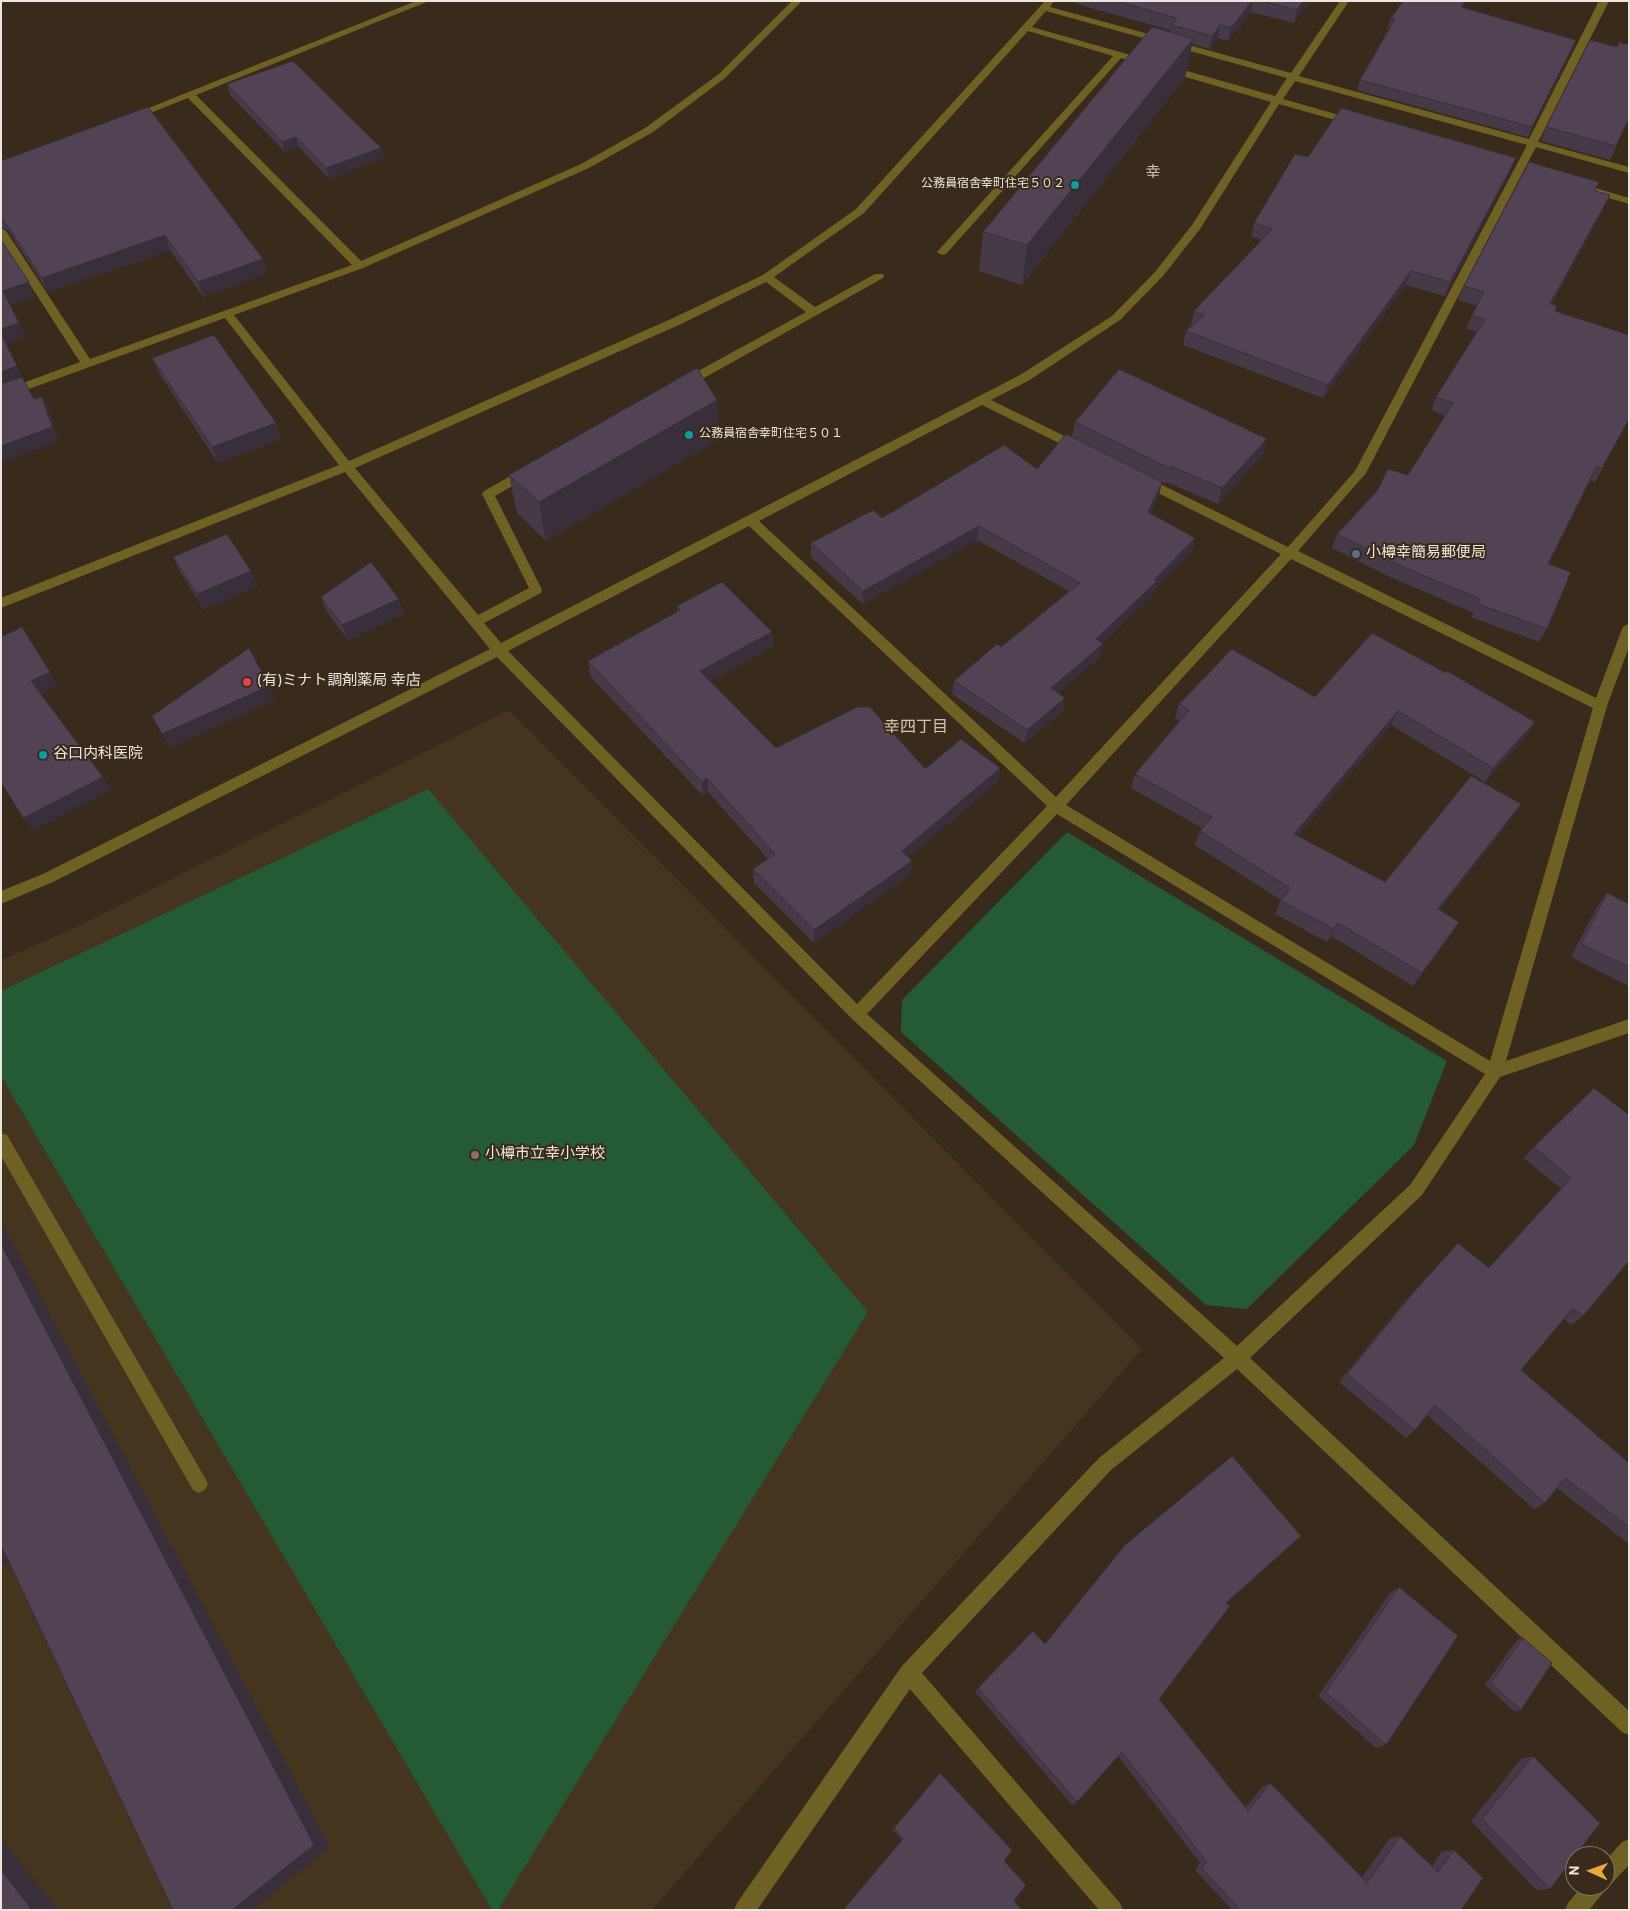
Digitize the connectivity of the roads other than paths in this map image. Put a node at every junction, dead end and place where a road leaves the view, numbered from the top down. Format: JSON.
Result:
{"nodes":[{"id":1,"x":425,"y":1,"type":"edge"},
{"id":2,"x":798,"y":1,"type":"edge"},
{"id":3,"x":1345,"y":1,"type":"edge"},
{"id":4,"x":1604,"y":1,"type":"edge"},
{"id":5,"x":1047,"y":4,"type":"edge"},
{"id":6,"x":1026,"y":28,"type":"junction"},
{"id":7,"x":1119,"y":55,"type":"junction"},
{"id":8,"x":1292,"y":78,"type":"junction"},
{"id":9,"x":190,"y":94,"type":"junction"},
{"id":10,"x":1277,"y":100,"type":"junction"},
{"id":11,"x":118,"y":122,"type":"edge"},
{"id":12,"x":1361,"y":124,"type":"edge"},
{"id":13,"x":1533,"y":143,"type":"junction"},
{"id":14,"x":1629,"y":170,"type":"edge"},
{"id":15,"x":1565,"y":182,"type":"edge"},
{"id":16,"x":1629,"y":201,"type":"edge"},
{"id":17,"x":1,"y":231,"type":"edge"},
{"id":18,"x":942,"y":252,"type":"dead end"},
{"id":19,"x":359,"y":266,"type":"junction"},
{"id":20,"x":767,"y":276,"type":"junction"},
{"id":21,"x":879,"y":276,"type":"dead end"},
{"id":22,"x":814,"y":312,"type":"junction"},
{"id":23,"x":228,"y":314,"type":"junction"},
{"id":24,"x":86,"y":364,"type":"junction"},
{"id":25,"x":676,"y":389,"type":"edge"},
{"id":26,"x":1,"y":395,"type":"edge"},
{"id":27,"x":982,"y":400,"type":"junction"},
{"id":28,"x":1088,"y":452,"type":"edge"},
{"id":29,"x":539,"y":465,"type":"edge"},
{"id":30,"x":347,"y":467,"type":"junction"},
{"id":31,"x":1132,"y":474,"type":"edge"},
{"id":32,"x":751,"y":520,"type":"junction"},
{"id":33,"x":1290,"y":552,"type":"junction"},
{"id":34,"x":1,"y":604,"type":"edge"},
{"id":35,"x":476,"y":622,"type":"junction"},
{"id":36,"x":1629,"y":629,"type":"edge"},
{"id":37,"x":499,"y":650,"type":"junction"},
{"id":38,"x":1600,"y":706,"type":"junction"},
{"id":39,"x":1056,"y":806,"type":"junction"},
{"id":40,"x":1,"y":898,"type":"edge"},
{"id":41,"x":857,"y":1014,"type":"junction"},
{"id":42,"x":1629,"y":1026,"type":"edge"},
{"id":43,"x":1495,"y":1072,"type":"junction"},
{"id":44,"x":1,"y":1140,"type":"edge"},
{"id":45,"x":1237,"y":1358,"type":"junction"},
{"id":46,"x":199,"y":1484,"type":"dead end"},
{"id":47,"x":909,"y":1673,"type":"junction"},
{"id":48,"x":1629,"y":1725,"type":"edge"},
{"id":49,"x":1629,"y":1849,"type":"edge"},
{"id":50,"x":1615,"y":1865,"type":"edge"},
{"id":51,"x":1587,"y":1896,"type":"edge"},
{"id":52,"x":744,"y":1910,"type":"edge"},
{"id":53,"x":1114,"y":1910,"type":"edge"},
{"id":54,"x":1575,"y":1910,"type":"edge"}],
"edges":[{"from":1,"to":9,"type":"street"},
{"from":2,"to":19,"type":"street"},
{"from":3,"to":8,"type":"street"},
{"from":4,"to":13,"type":"street"},
{"from":5,"to":6,"type":"street"},
{"from":5,"to":8,"type":"street"},
{"from":6,"to":7,"type":"street"},
{"from":6,"to":20,"type":"street"},
{"from":7,"to":10,"type":"street"},
{"from":7,"to":18,"type":"street"},
{"from":8,"to":10,"type":"street"},
{"from":8,"to":13,"type":"street"},
{"from":9,"to":11,"type":"street"},
{"from":9,"to":19,"type":"street"},
{"from":10,"to":12,"type":"street"},
{"from":10,"to":27,"type":"street"},
{"from":13,"to":14,"type":"street"},
{"from":13,"to":33,"type":"street"},
{"from":15,"to":16,"type":"street"},
{"from":17,"to":24,"type":"street"},
{"from":19,"to":23,"type":"street"},
{"from":20,"to":22,"type":"street"},
{"from":20,"to":30,"type":"street"},
{"from":21,"to":22,"type":"street"},
{"from":22,"to":25,"type":"street"},
{"from":23,"to":24,"type":"street"},
{"from":23,"to":30,"type":"street"},
{"from":24,"to":26,"type":"street"},
{"from":27,"to":28,"type":"street"},
{"from":27,"to":32,"type":"street"},
{"from":29,"to":35,"type":"street"},
{"from":30,"to":34,"type":"street"},
{"from":30,"to":35,"type":"street"},
{"from":31,"to":33,"type":"street"},
{"from":32,"to":37,"type":"street"},
{"from":32,"to":39,"type":"street"},
{"from":33,"to":38,"type":"street"},
{"from":33,"to":39,"type":"street"},
{"from":35,"to":37,"type":"street"},
{"from":36,"to":38,"type":"street"},
{"from":37,"to":40,"type":"street"},
{"from":37,"to":41,"type":"street"},
{"from":38,"to":43,"type":"street"},
{"from":39,"to":41,"type":"street"},
{"from":39,"to":43,"type":"street"},
{"from":41,"to":45,"type":"street"},
{"from":42,"to":43,"type":"street"},
{"from":43,"to":45,"type":"street"},
{"from":44,"to":46,"type":"street"},
{"from":45,"to":47,"type":"street"},
{"from":45,"to":48,"type":"street"},
{"from":47,"to":52,"type":"street"},
{"from":47,"to":53,"type":"street"},
{"from":49,"to":50,"type":"street"},
{"from":51,"to":54,"type":"street"}]}
